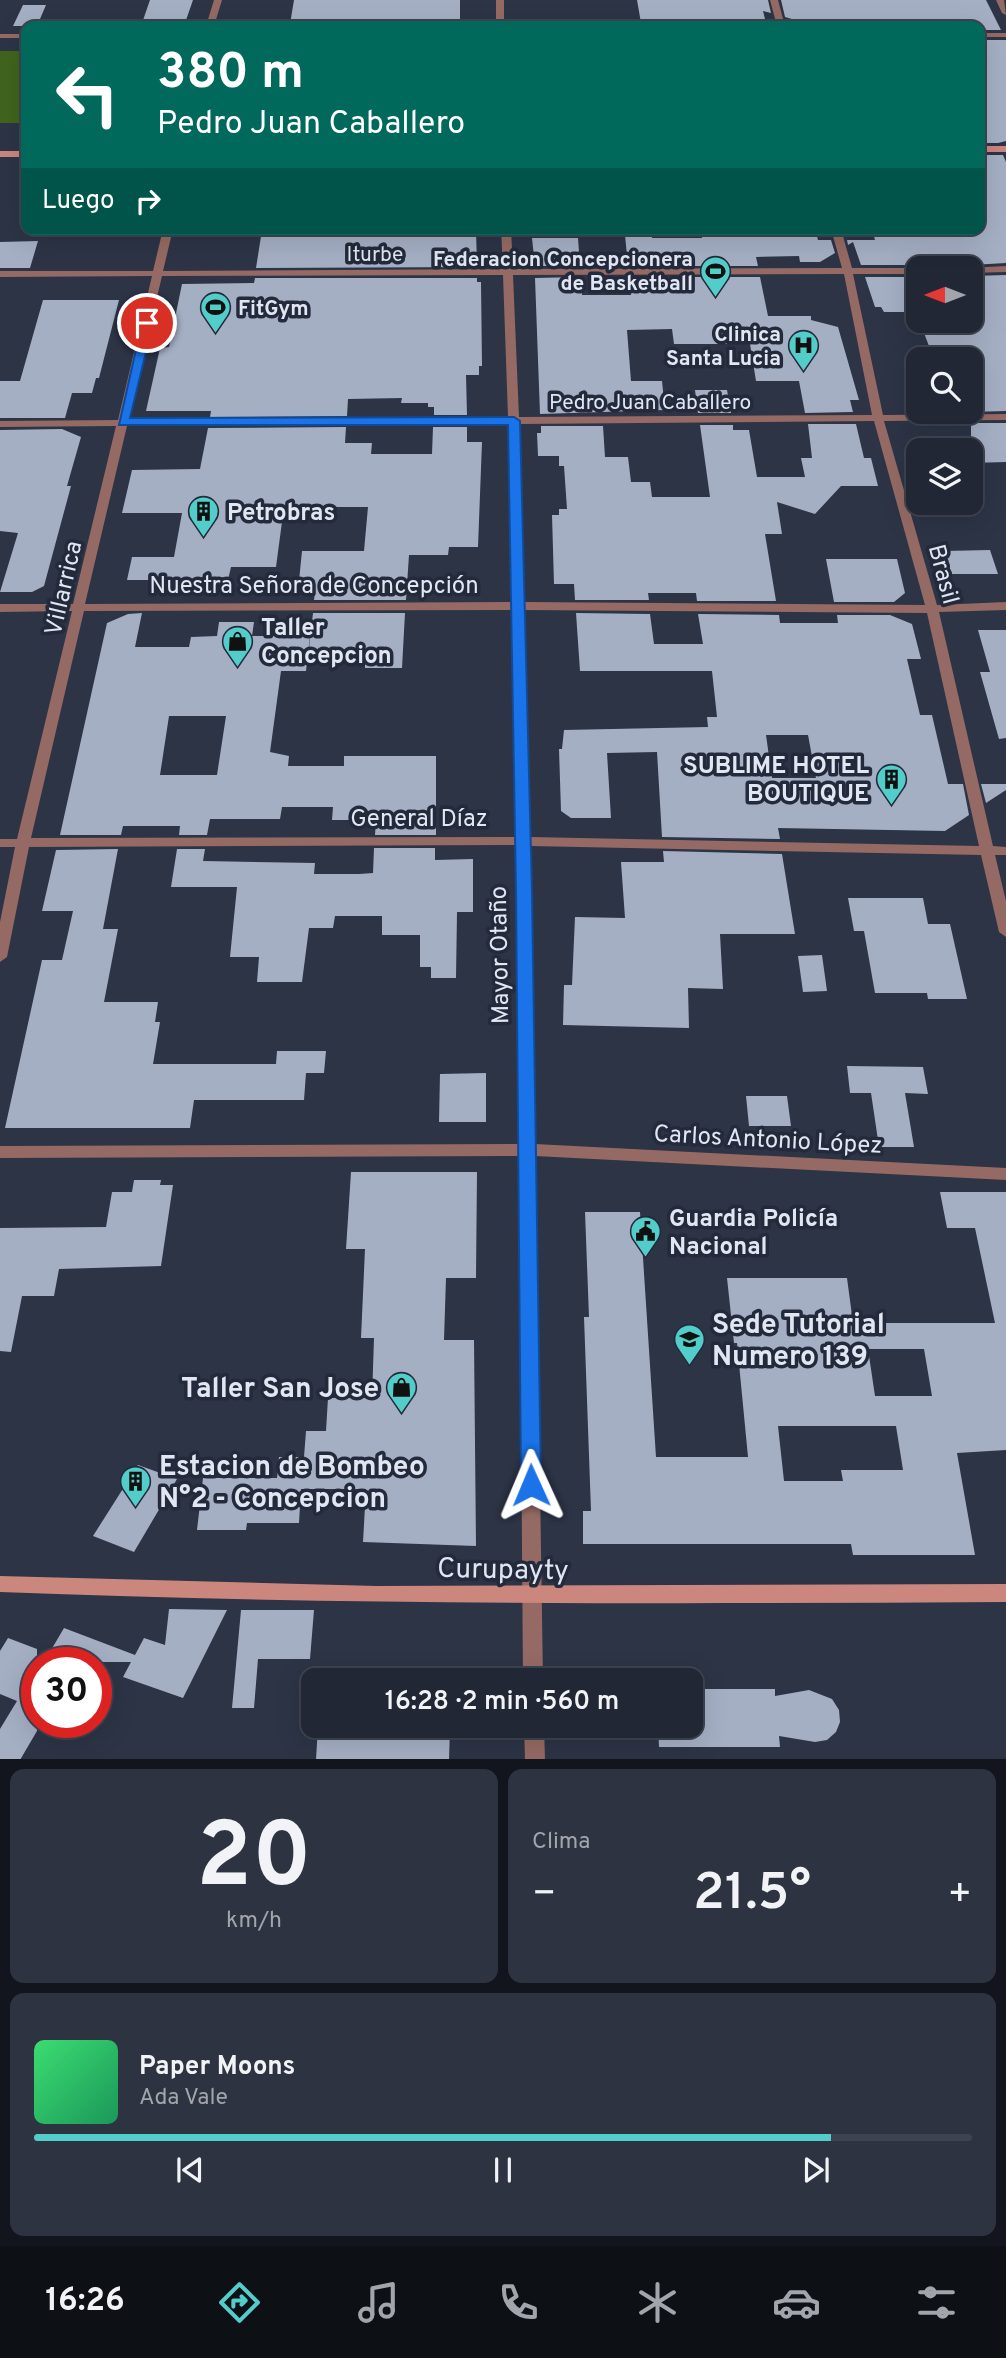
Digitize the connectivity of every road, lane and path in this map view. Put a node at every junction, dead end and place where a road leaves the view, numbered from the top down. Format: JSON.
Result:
{"nodes":[{"id":1,"x":218,"y":0,"type":"edge"},
{"id":2,"x":500,"y":0,"type":"edge"},
{"id":3,"x":774,"y":0,"type":"edge"},
{"id":4,"x":1000,"y":0,"type":"edge"},
{"id":5,"x":1006,"y":13,"type":"edge"},
{"id":6,"x":212,"y":21,"type":"edge"},
{"id":7,"x":500,"y":21,"type":"edge"},
{"id":8,"x":780,"y":21,"type":"edge"},
{"id":9,"x":985,"y":27,"type":"edge"},
{"id":10,"x":1006,"y":27,"type":"edge"},
{"id":11,"x":1006,"y":35,"type":"edge"},
{"id":12,"x":0,"y":36,"type":"edge"},
{"id":13,"x":21,"y":36,"type":"edge"},
{"id":14,"x":985,"y":36,"type":"edge"},
{"id":15,"x":985,"y":149,"type":"edge"},
{"id":16,"x":1006,"y":149,"type":"edge"},
{"id":17,"x":0,"y":154,"type":"edge"},
{"id":18,"x":21,"y":154,"type":"edge"},
{"id":19,"x":167,"y":235,"type":"edge"},
{"id":20,"x":506,"y":235,"type":"edge"},
{"id":21,"x":838,"y":235,"type":"edge"},
{"id":22,"x":1006,"y":269,"type":"edge"},
{"id":23,"x":984,"y":270,"type":"edge"},
{"id":24,"x":906,"y":271,"type":"edge"},
{"id":25,"x":848,"y":272,"type":"junction"},
{"id":26,"x":160,"y":273,"type":"junction"},
{"id":27,"x":509,"y":273,"type":"junction"},
{"id":28,"x":0,"y":274,"type":"edge"},
{"id":29,"x":1006,"y":418,"type":"edge"},
{"id":30,"x":514,"y":421,"type":"junction"},
{"id":31,"x":879,"y":421,"type":"junction"},
{"id":32,"x":123,"y":422,"type":"junction"},
{"id":33,"x":0,"y":424,"type":"edge"},
{"id":34,"x":517,"y":606,"type":"junction"},
{"id":35,"x":1006,"y":606,"type":"edge"},
{"id":36,"x":80,"y":607,"type":"junction"},
{"id":37,"x":0,"y":608,"type":"edge"},
{"id":38,"x":932,"y":609,"type":"junction"},
{"id":39,"x":523,"y":841,"type":"junction"},
{"id":40,"x":0,"y":843,"type":"edge"},
{"id":41,"x":23,"y":843,"type":"junction"},
{"id":42,"x":987,"y":851,"type":"junction"},
{"id":43,"x":1006,"y":851,"type":"edge"},
{"id":44,"x":1006,"y":932,"type":"edge"},
{"id":45,"x":0,"y":957,"type":"edge"},
{"id":46,"x":528,"y":1150,"type":"junction"},
{"id":47,"x":0,"y":1152,"type":"edge"},
{"id":48,"x":1006,"y":1174,"type":"edge"},
{"id":49,"x":0,"y":1584,"type":"edge"},
{"id":50,"x":1006,"y":1593,"type":"edge"},
{"id":51,"x":532,"y":1597,"type":"junction"},
{"id":52,"x":533,"y":1668,"type":"edge"},
{"id":53,"x":534,"y":1738,"type":"edge"},
{"id":54,"x":534,"y":1759,"type":"edge"}],
"edges":[{"from":1,"to":6,"type":"street"},
{"from":2,"to":7,"type":"street"},
{"from":3,"to":8,"type":"street"},
{"from":4,"to":5,"type":"street"},
{"from":9,"to":10,"type":"street"},
{"from":11,"to":14,"type":"street"},
{"from":12,"to":13,"type":"street"},
{"from":15,"to":16,"type":"street"},
{"from":17,"to":18,"type":"street"},
{"from":19,"to":26,"type":"street","name":"Villarrica"},
{"from":20,"to":27,"type":"street","name":"Mayor Otaño"},
{"from":21,"to":25,"type":"street","name":"Brasil"},
{"from":22,"to":23,"type":"street"},
{"from":24,"to":25,"type":"street","name":"Iturbe"},
{"from":25,"to":27,"type":"street","name":"Iturbe"},
{"from":25,"to":31,"type":"street","name":"Brasil"},
{"from":26,"to":27,"type":"street","name":"Iturbe"},
{"from":26,"to":28,"type":"street","name":"Iturbe"},
{"from":26,"to":32,"type":"street","name":"Villarrica"},
{"from":27,"to":30,"type":"street","name":"Mayor Otaño"},
{"from":29,"to":31,"type":"street","name":"Pedro Juan Caballero"},
{"from":30,"to":31,"type":"street","name":"Pedro Juan Caballero"},
{"from":30,"to":32,"type":"street","name":"Pedro Juan Caballero"},
{"from":30,"to":34,"type":"street","name":"Mayor Otaño"},
{"from":31,"to":38,"type":"street","name":"Brasil"},
{"from":32,"to":33,"type":"street","name":"Pedro Juan Caballero"},
{"from":32,"to":36,"type":"street","name":"Villarrica"},
{"from":34,"to":36,"type":"street","name":"Nuestra Señora de Concepción"},
{"from":34,"to":38,"type":"street","name":"Nuestra Señora de Concepción"},
{"from":34,"to":39,"type":"street","name":"Mayor Otaño"},
{"from":35,"to":38,"type":"street","name":"Nuestra Señora de Concepción"},
{"from":36,"to":37,"type":"street","name":"Nuestra Señora de Concepción"},
{"from":36,"to":41,"type":"street","name":"Villarrica"},
{"from":38,"to":42,"type":"street","name":"Brasil"},
{"from":39,"to":41,"type":"street","name":"General Díaz"},
{"from":39,"to":42,"type":"street","name":"General Díaz"},
{"from":39,"to":46,"type":"street","name":"Mayor Otaño"},
{"from":40,"to":41,"type":"street","name":"General Díaz"},
{"from":41,"to":45,"type":"street","name":"Villarrica"},
{"from":42,"to":43,"type":"street","name":"General Díaz"},
{"from":42,"to":44,"type":"street","name":"Brasil"},
{"from":46,"to":47,"type":"street","name":"Carlos Antonio López"},
{"from":46,"to":48,"type":"street","name":"Carlos Antonio López"},
{"from":46,"to":51,"type":"street","name":"Mayor Otaño"},
{"from":49,"to":51,"type":"street","name":"Curupayty"},
{"from":50,"to":51,"type":"street","name":"Curupayty"},
{"from":51,"to":52,"type":"street","name":"Mayor Otaño"},
{"from":53,"to":54,"type":"street"}]}
